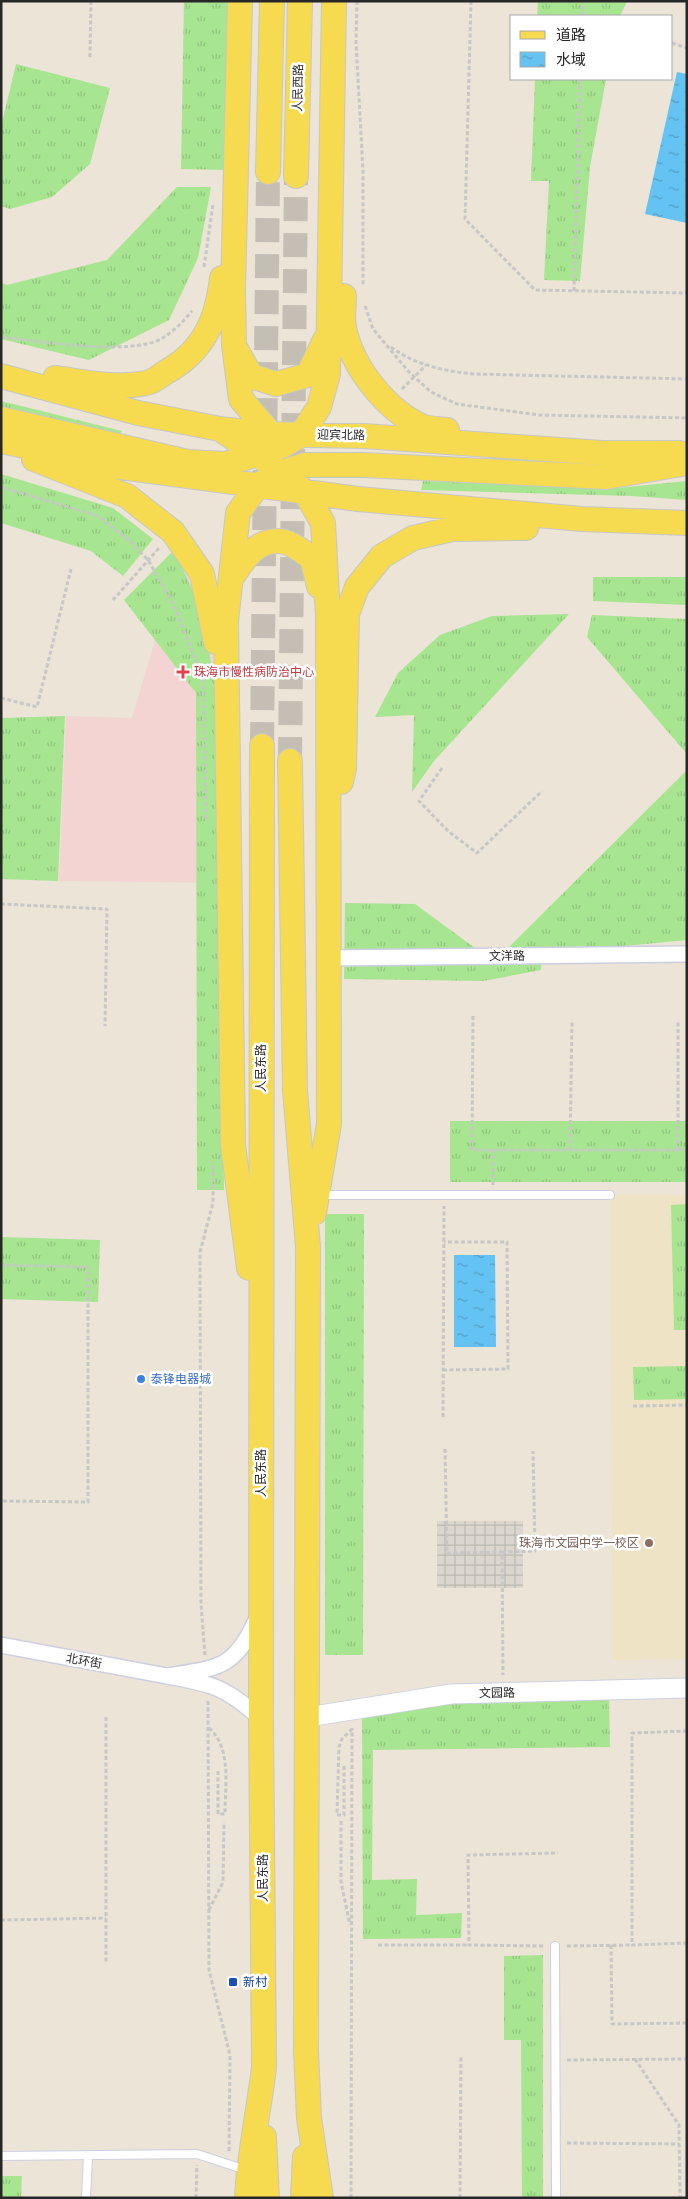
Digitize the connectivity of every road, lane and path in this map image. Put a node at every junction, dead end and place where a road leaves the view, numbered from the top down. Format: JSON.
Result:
{"nodes":[{"id":1,"x":91,"y":1,"type":"edge"},
{"id":2,"x":240,"y":1,"type":"edge"},
{"id":3,"x":272,"y":1,"type":"edge"},
{"id":4,"x":300,"y":1,"type":"edge"},
{"id":5,"x":334,"y":1,"type":"edge"},
{"id":6,"x":357,"y":1,"type":"edge"},
{"id":7,"x":471,"y":1,"type":"edge"},
{"id":8,"x":583,"y":1,"type":"edge"},
{"id":9,"x":582,"y":15,"type":"edge"},
{"id":10,"x":333,"y":42,"type":"junction"},
{"id":11,"x":673,"y":42,"type":"edge"},
{"id":12,"x":687,"y":48,"type":"edge"},
{"id":13,"x":90,"y":57,"type":"dead end"},
{"id":14,"x":580,"y":80,"type":"edge"},
{"id":15,"x":236,"y":168,"type":"junction"},
{"id":16,"x":268,"y":172,"type":"tunnel mouth"},
{"id":17,"x":296,"y":176,"type":"tunnel mouth"},
{"id":18,"x":213,"y":202,"type":"dead end"},
{"id":19,"x":204,"y":270,"type":"dead end"},
{"id":20,"x":363,"y":291,"type":"dead end"},
{"id":21,"x":574,"y":291,"type":"junction"},
{"id":22,"x":687,"y":292,"type":"edge"},
{"id":23,"x":364,"y":300,"type":"dead end"},
{"id":24,"x":196,"y":305,"type":"dead end"},
{"id":25,"x":327,"y":336,"type":"junction"},
{"id":26,"x":1,"y":337,"type":"edge"},
{"id":27,"x":385,"y":343,"type":"junction"},
{"id":28,"x":234,"y":346,"type":"junction"},
{"id":29,"x":426,"y":365,"type":"junction"},
{"id":30,"x":1,"y":371,"type":"edge"},
{"id":31,"x":1,"y":376,"type":"edge"},
{"id":32,"x":415,"y":377,"type":"junction"},
{"id":33,"x":687,"y":379,"type":"edge"},
{"id":34,"x":387,"y":403,"type":"junction"},
{"id":35,"x":687,"y":418,"type":"edge"},
{"id":36,"x":1,"y":420,"type":"edge"},
{"id":37,"x":1,"y":441,"type":"edge"},
{"id":38,"x":278,"y":442,"type":"junction"},
{"id":39,"x":687,"y":453,"type":"edge"},
{"id":40,"x":602,"y":454,"type":"junction"},
{"id":41,"x":687,"y":463,"type":"edge"},
{"id":42,"x":305,"y":465,"type":"junction"},
{"id":43,"x":281,"y":473,"type":"junction"},
{"id":44,"x":258,"y":485,"type":"junction"},
{"id":45,"x":1,"y":487,"type":"edge"},
{"id":46,"x":305,"y":492,"type":"junction"},
{"id":47,"x":358,"y":500,"type":"junction"},
{"id":48,"x":687,"y":524,"type":"edge"},
{"id":49,"x":173,"y":532,"type":"junction"},
{"id":50,"x":148,"y":560,"type":"junction"},
{"id":51,"x":71,"y":568,"type":"dead end"},
{"id":52,"x":229,"y":581,"type":"junction"},
{"id":53,"x":113,"y":600,"type":"dead end"},
{"id":54,"x":328,"y":616,"type":"junction"},
{"id":55,"x":1,"y":698,"type":"edge"},
{"id":56,"x":228,"y":730,"type":"junction"},
{"id":57,"x":262,"y":746,"type":"tunnel mouth"},
{"id":58,"x":290,"y":761,"type":"tunnel mouth"},
{"id":59,"x":442,"y":768,"type":"dead end"},
{"id":60,"x":542,"y":791,"type":"dead end"},
{"id":61,"x":206,"y":828,"type":"dead end"},
{"id":62,"x":327,"y":842,"type":"junction"},
{"id":63,"x":1,"y":904,"type":"edge"},
{"id":64,"x":687,"y":954,"type":"edge"},
{"id":65,"x":328,"y":958,"type":"junction"},
{"id":66,"x":473,"y":1016,"type":"dead end"},
{"id":67,"x":572,"y":1021,"type":"dead end"},
{"id":68,"x":678,"y":1021,"type":"dead end"},
{"id":69,"x":105,"y":1026,"type":"dead end"},
{"id":70,"x":493,"y":1150,"type":"junction"},
{"id":71,"x":570,"y":1150,"type":"junction"},
{"id":72,"x":678,"y":1150,"type":"junction"},
{"id":73,"x":687,"y":1150,"type":"edge"},
{"id":74,"x":212,"y":1153,"type":"dead end"},
{"id":75,"x":317,"y":1195,"type":"junction"},
{"id":76,"x":444,"y":1195,"type":"junction"},
{"id":77,"x":493,"y":1195,"type":"junction"},
{"id":78,"x":610,"y":1195,"type":"dead end"},
{"id":79,"x":444,"y":1242,"type":"junction"},
{"id":80,"x":308,"y":1247,"type":"junction"},
{"id":81,"x":1,"y":1265,"type":"edge"},
{"id":82,"x":261,"y":1350,"type":"junction"},
{"id":83,"x":443,"y":1370,"type":"junction"},
{"id":84,"x":687,"y":1405,"type":"edge"},
{"id":85,"x":633,"y":1406,"type":"dead end"},
{"id":86,"x":443,"y":1417,"type":"dead end"},
{"id":87,"x":445,"y":1449,"type":"dead end"},
{"id":88,"x":533,"y":1451,"type":"dead end"},
{"id":89,"x":1,"y":1501,"type":"edge"},
{"id":90,"x":502,"y":1552,"type":"junction"},
{"id":91,"x":261,"y":1607,"type":"junction"},
{"id":92,"x":1,"y":1645,"type":"edge"},
{"id":93,"x":207,"y":1676,"type":"junction"},
{"id":94,"x":687,"y":1688,"type":"edge"},
{"id":95,"x":503,"y":1693,"type":"junction"},
{"id":96,"x":106,"y":1717,"type":"dead end"},
{"id":97,"x":308,"y":1717,"type":"junction"},
{"id":98,"x":261,"y":1719,"type":"junction"},
{"id":99,"x":352,"y":1719,"type":"junction"},
{"id":100,"x":208,"y":1728,"type":"junction"},
{"id":101,"x":687,"y":1731,"type":"edge"},
{"id":102,"x":344,"y":1766,"type":"dead end"},
{"id":103,"x":218,"y":1769,"type":"dead end"},
{"id":104,"x":341,"y":1821,"type":"dead end"},
{"id":105,"x":224,"y":1822,"type":"dead end"},
{"id":106,"x":558,"y":1853,"type":"dead end"},
{"id":107,"x":209,"y":1912,"type":"junction"},
{"id":108,"x":106,"y":1918,"type":"junction"},
{"id":109,"x":1,"y":1920,"type":"edge"},
{"id":110,"x":352,"y":1932,"type":"junction"},
{"id":111,"x":687,"y":1943,"type":"edge"},
{"id":112,"x":378,"y":1945,"type":"dead end"},
{"id":113,"x":469,"y":1945,"type":"junction"},
{"id":114,"x":611,"y":1945,"type":"junction"},
{"id":115,"x":632,"y":1945,"type":"junction"},
{"id":116,"x":555,"y":1946,"type":"junction"},
{"id":117,"x":106,"y":1964,"type":"dead end"},
{"id":118,"x":687,"y":2023,"type":"edge"},
{"id":119,"x":460,"y":2055,"type":"dead end"},
{"id":120,"x":687,"y":2059,"type":"edge"},
{"id":121,"x":555,"y":2060,"type":"junction"},
{"id":122,"x":634,"y":2060,"type":"junction"},
{"id":123,"x":264,"y":2067,"type":"junction"},
{"id":124,"x":307,"y":2087,"type":"junction"},
{"id":125,"x":556,"y":2143,"type":"junction"},
{"id":126,"x":679,"y":2144,"type":"junction"},
{"id":127,"x":197,"y":2154,"type":"junction"},
{"id":128,"x":1,"y":2156,"type":"edge"},
{"id":129,"x":88,"y":2156,"type":"junction"},
{"id":130,"x":238,"y":2168,"type":"junction"},
{"id":131,"x":86,"y":2198,"type":"edge"},
{"id":132,"x":196,"y":2198,"type":"edge"},
{"id":133,"x":247,"y":2198,"type":"edge"},
{"id":134,"x":267,"y":2198,"type":"edge"},
{"id":135,"x":303,"y":2198,"type":"edge"},
{"id":136,"x":321,"y":2198,"type":"edge"},
{"id":137,"x":351,"y":2198,"type":"edge"},
{"id":138,"x":460,"y":2198,"type":"edge"},
{"id":139,"x":556,"y":2198,"type":"edge"},
{"id":140,"x":680,"y":2198,"type":"edge"}],
"edges":[{"from":1,"to":13,"type":"path"},
{"from":2,"to":15,"type":"main road"},
{"from":3,"to":16,"type":"main road"},
{"from":4,"to":17,"type":"main road","name":"人民西路"},
{"from":5,"to":10,"type":"main road"},
{"from":6,"to":20,"type":"path"},
{"from":7,"to":21,"type":"path"},
{"from":8,"to":9,"type":"path"},
{"from":10,"to":25,"type":"main road"},
{"from":10,"to":34,"type":"main road"},
{"from":11,"to":12,"type":"path"},
{"from":14,"to":21,"type":"path"},
{"from":15,"to":28,"type":"main road"},
{"from":15,"to":30,"type":"main road"},
{"from":18,"to":19,"type":"path"},
{"from":21,"to":22,"type":"path"},
{"from":23,"to":27,"type":"path"},
{"from":24,"to":26,"type":"path"},
{"from":25,"to":28,"type":"main road"},
{"from":25,"to":38,"type":"main road"},
{"from":27,"to":29,"type":"path"},
{"from":27,"to":32,"type":"path"},
{"from":28,"to":38,"type":"main road"},
{"from":29,"to":32,"type":"path"},
{"from":29,"to":33,"type":"path"},
{"from":31,"to":38,"type":"main road"},
{"from":32,"to":34,"type":"path"},
{"from":32,"to":35,"type":"path"},
{"from":34,"to":40,"type":"main road"},
{"from":36,"to":38,"type":"main road","name":"迎宾北路"},
{"from":37,"to":44,"type":"main road"},
{"from":37,"to":49,"type":"main road"},
{"from":38,"to":40,"type":"main road","name":"迎宾北路"},
{"from":38,"to":42,"type":"main road"},
{"from":38,"to":43,"type":"main road"},
{"from":39,"to":40,"type":"main road","name":"迎宾北路"},
{"from":41,"to":42,"type":"main road"},
{"from":42,"to":43,"type":"main road"},
{"from":42,"to":47,"type":"main road"},
{"from":43,"to":44,"type":"main road"},
{"from":43,"to":46,"type":"main road"},
{"from":44,"to":46,"type":"main road"},
{"from":44,"to":52,"type":"main road"},
{"from":45,"to":50,"type":"path"},
{"from":46,"to":47,"type":"main road"},
{"from":46,"to":54,"type":"main road"},
{"from":47,"to":48,"type":"main road"},
{"from":48,"to":62,"type":"main road"},
{"from":49,"to":50,"type":"path"},
{"from":49,"to":56,"type":"main road"},
{"from":50,"to":53,"type":"path"},
{"from":50,"to":61,"type":"path"},
{"from":51,"to":55,"type":"path"},
{"from":52,"to":54,"type":"main road"},
{"from":52,"to":56,"type":"main road"},
{"from":54,"to":62,"type":"main road"},
{"from":56,"to":82,"type":"main road"},
{"from":57,"to":82,"type":"main road","name":"人民东路"},
{"from":58,"to":80,"type":"main road"},
{"from":59,"to":60,"type":"path"},
{"from":62,"to":65,"type":"main road"},
{"from":63,"to":69,"type":"path"},
{"from":64,"to":65,"type":"street","name":"文洋路"},
{"from":65,"to":75,"type":"main road"},
{"from":66,"to":70,"type":"path"},
{"from":67,"to":71,"type":"path"},
{"from":68,"to":72,"type":"path"},
{"from":70,"to":71,"type":"path"},
{"from":70,"to":77,"type":"path"},
{"from":71,"to":72,"type":"path"},
{"from":72,"to":73,"type":"path"},
{"from":74,"to":93,"type":"path"},
{"from":75,"to":76,"type":"lane"},
{"from":75,"to":80,"type":"main road"},
{"from":76,"to":77,"type":"lane"},
{"from":76,"to":79,"type":"path"},
{"from":77,"to":78,"type":"lane"},
{"from":79,"to":83,"type":"path"},
{"from":79,"to":83,"type":"path"},
{"from":80,"to":97,"type":"main road"},
{"from":81,"to":89,"type":"path"},
{"from":82,"to":91,"type":"main road","name":"人民东路"},
{"from":83,"to":86,"type":"path"},
{"from":84,"to":85,"type":"path"},
{"from":87,"to":90,"type":"path"},
{"from":88,"to":90,"type":"path"},
{"from":90,"to":95,"type":"path"},
{"from":91,"to":93,"type":"street","name":"北环街"},
{"from":91,"to":98,"type":"main road","name":"人民东路"},
{"from":92,"to":93,"type":"street","name":"北环街"},
{"from":93,"to":98,"type":"street"},
{"from":93,"to":100,"type":"path"},
{"from":94,"to":95,"type":"street","name":"文园路"},
{"from":95,"to":99,"type":"street","name":"文园路"},
{"from":96,"to":108,"type":"path"},
{"from":97,"to":99,"type":"street","name":"文园路"},
{"from":97,"to":124,"type":"main road"},
{"from":98,"to":123,"type":"main road","name":"人民东路"},
{"from":99,"to":102,"type":"path"},
{"from":99,"to":110,"type":"path"},
{"from":100,"to":103,"type":"path"},
{"from":100,"to":107,"type":"path"},
{"from":101,"to":115,"type":"path"},
{"from":104,"to":110,"type":"path"},
{"from":105,"to":107,"type":"path"},
{"from":106,"to":113,"type":"path"},
{"from":107,"to":130,"type":"path"},
{"from":108,"to":109,"type":"path"},
{"from":108,"to":117,"type":"path"},
{"from":110,"to":137,"type":"path"},
{"from":111,"to":115,"type":"path"},
{"from":112,"to":113,"type":"path"},
{"from":113,"to":116,"type":"path"},
{"from":114,"to":115,"type":"path"},
{"from":114,"to":116,"type":"path"},
{"from":114,"to":118,"type":"path"},
{"from":116,"to":121,"type":"lane"},
{"from":119,"to":138,"type":"path"},
{"from":120,"to":122,"type":"path"},
{"from":121,"to":122,"type":"path"},
{"from":121,"to":125,"type":"lane"},
{"from":122,"to":126,"type":"path"},
{"from":123,"to":130,"type":"main road","name":"人民东路"},
{"from":123,"to":134,"type":"main road"},
{"from":124,"to":135,"type":"main road"},
{"from":124,"to":136,"type":"main road"},
{"from":125,"to":126,"type":"path"},
{"from":125,"to":139,"type":"lane"},
{"from":126,"to":140,"type":"path"},
{"from":127,"to":129,"type":"lane"},
{"from":127,"to":130,"type":"lane"},
{"from":127,"to":132,"type":"path"},
{"from":128,"to":129,"type":"lane"},
{"from":129,"to":131,"type":"lane"},
{"from":130,"to":133,"type":"main road","name":"人民东路"}]}
